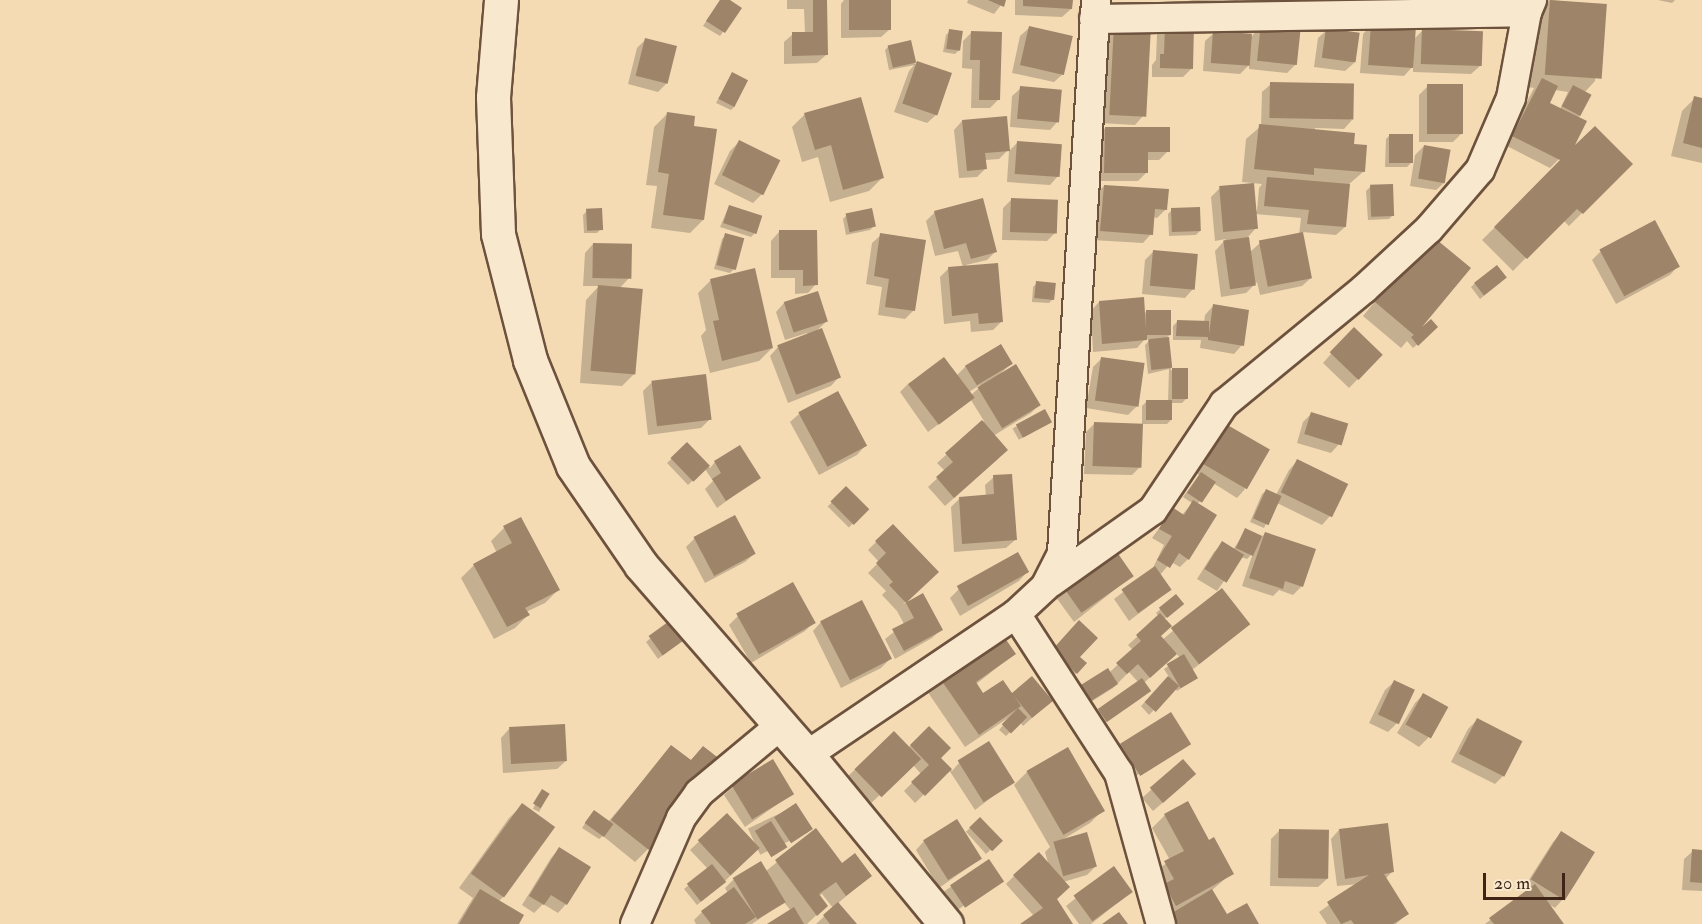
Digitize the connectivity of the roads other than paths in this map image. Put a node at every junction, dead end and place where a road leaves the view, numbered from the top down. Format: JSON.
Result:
{"nodes":[{"id":1,"x":501,"y":0,"type":"edge"},
{"id":2,"x":1529,"y":6,"type":"edge"},
{"id":3,"x":1095,"y":9,"type":"edge"},
{"id":4,"x":1045,"y":586,"type":"junction"},
{"id":5,"x":1016,"y":614,"type":"junction"},
{"id":6,"x":781,"y":725,"type":"junction"},
{"id":7,"x":807,"y":755,"type":"junction"},
{"id":8,"x":635,"y":924,"type":"edge"},
{"id":9,"x":946,"y":924,"type":"edge"},
{"id":10,"x":1161,"y":924,"type":"edge"}],
"edges":[{"from":1,"to":6,"type":"street"},
{"from":2,"to":3,"type":"street"},
{"from":2,"to":4,"type":"street"},
{"from":3,"to":4,"type":"street"},
{"from":4,"to":5,"type":"street"},
{"from":5,"to":7,"type":"street"},
{"from":5,"to":10,"type":"street"},
{"from":6,"to":7,"type":"street"},
{"from":6,"to":8,"type":"street"},
{"from":7,"to":9,"type":"street"}]}
